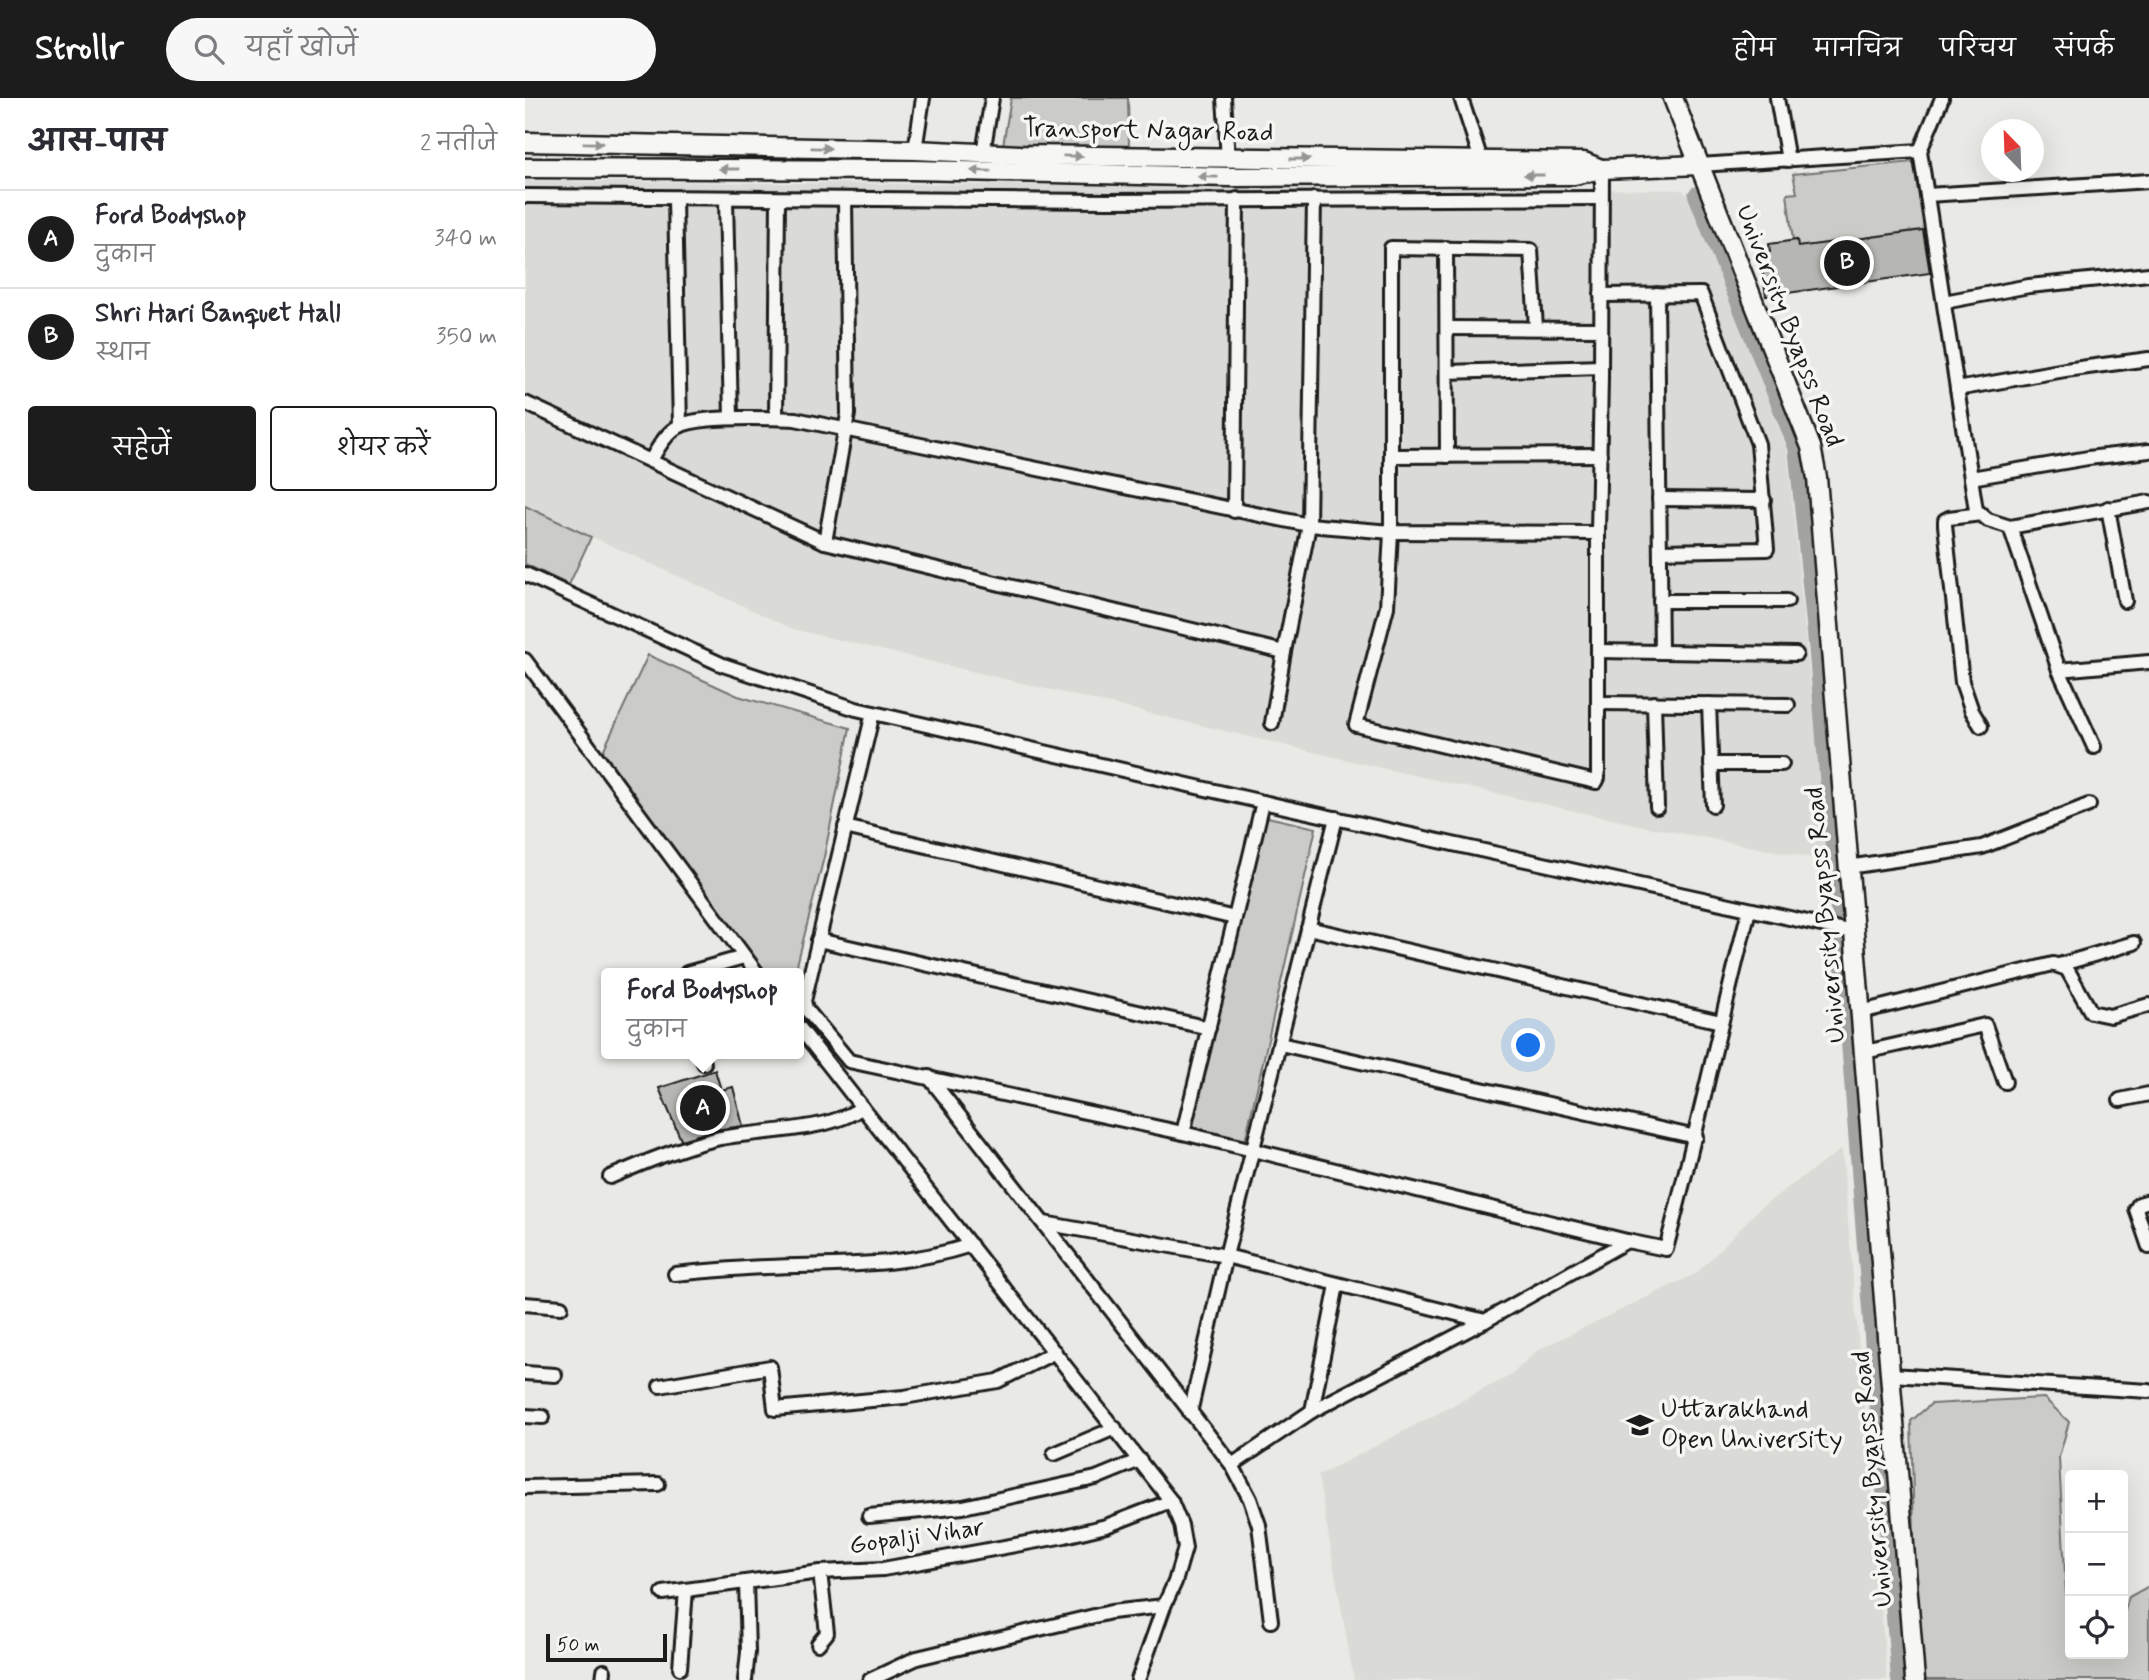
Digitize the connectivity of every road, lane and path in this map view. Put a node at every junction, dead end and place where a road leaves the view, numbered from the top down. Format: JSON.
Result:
{"nodes":[{"id":1,"x":923,"y":98,"type":"edge"},
{"id":2,"x":992,"y":98,"type":"edge"},
{"id":3,"x":1224,"y":98,"type":"edge"},
{"id":4,"x":1461,"y":98,"type":"edge"},
{"id":5,"x":1673,"y":98,"type":"edge"},
{"id":6,"x":1777,"y":98,"type":"edge"},
{"id":7,"x":1942,"y":98,"type":"edge"},
{"id":8,"x":525,"y":142,"type":"edge"},
{"id":9,"x":915,"y":150,"type":"junction"},
{"id":10,"x":1920,"y":151,"type":"junction"},
{"id":11,"x":983,"y":153,"type":"junction"},
{"id":12,"x":1228,"y":159,"type":"junction"},
{"id":13,"x":1481,"y":160,"type":"junction"},
{"id":14,"x":1788,"y":160,"type":"junction"},
{"id":15,"x":1039,"y":164,"type":"junction"},
{"id":16,"x":1699,"y":165,"type":"junction"},
{"id":17,"x":525,"y":168,"type":"edge"},
{"id":18,"x":1602,"y":169,"type":"junction"},
{"id":19,"x":913,"y":170,"type":"junction"},
{"id":20,"x":2149,"y":181,"type":"edge"},
{"id":21,"x":1927,"y":195,"type":"junction"},
{"id":22,"x":525,"y":196,"type":"edge"},
{"id":23,"x":1601,"y":198,"type":"junction"},
{"id":24,"x":675,"y":199,"type":"junction"},
{"id":25,"x":726,"y":199,"type":"junction"},
{"id":26,"x":778,"y":199,"type":"junction"},
{"id":27,"x":1237,"y":199,"type":"junction"},
{"id":28,"x":1314,"y":199,"type":"junction"},
{"id":29,"x":845,"y":200,"type":"junction"},
{"id":30,"x":1446,"y":248,"type":"junction"},
{"id":31,"x":2149,"y":274,"type":"edge"},
{"id":32,"x":1657,"y":294,"type":"junction"},
{"id":33,"x":1601,"y":295,"type":"junction"},
{"id":34,"x":1944,"y":302,"type":"junction"},
{"id":35,"x":1447,"y":328,"type":"junction"},
{"id":36,"x":1536,"y":328,"type":"junction"},
{"id":37,"x":1601,"y":329,"type":"junction"},
{"id":38,"x":2149,"y":359,"type":"edge"},
{"id":39,"x":1601,"y":368,"type":"junction"},
{"id":40,"x":1447,"y":372,"type":"junction"},
{"id":41,"x":1957,"y":388,"type":"junction"},
{"id":42,"x":525,"y":403,"type":"edge"},
{"id":43,"x":731,"y":418,"type":"junction"},
{"id":44,"x":776,"y":418,"type":"junction"},
{"id":45,"x":680,"y":426,"type":"junction"},
{"id":46,"x":847,"y":429,"type":"junction"},
{"id":47,"x":2149,"y":452,"type":"edge"},
{"id":48,"x":1600,"y":455,"type":"junction"},
{"id":49,"x":1391,"y":456,"type":"junction"},
{"id":50,"x":1447,"y":456,"type":"junction"},
{"id":51,"x":651,"y":460,"type":"junction"},
{"id":52,"x":1971,"y":478,"type":"junction"},
{"id":53,"x":1659,"y":499,"type":"junction"},
{"id":54,"x":1764,"y":500,"type":"junction"},
{"id":55,"x":2149,"y":502,"type":"edge"},
{"id":56,"x":2108,"y":508,"type":"junction"},
{"id":57,"x":1234,"y":511,"type":"junction"},
{"id":58,"x":1981,"y":514,"type":"junction"},
{"id":59,"x":1309,"y":525,"type":"junction"},
{"id":60,"x":2010,"y":527,"type":"junction"},
{"id":61,"x":1391,"y":532,"type":"junction"},
{"id":62,"x":1598,"y":533,"type":"junction"},
{"id":63,"x":825,"y":542,"type":"junction"},
{"id":64,"x":1660,"y":551,"type":"junction"},
{"id":65,"x":525,"y":573,"type":"edge"},
{"id":66,"x":1660,"y":601,"type":"junction"},
{"id":67,"x":1787,"y":601,"type":"dead end"},
{"id":68,"x":2125,"y":601,"type":"dead end"},
{"id":69,"x":1598,"y":651,"type":"junction"},
{"id":70,"x":1284,"y":652,"type":"junction"},
{"id":71,"x":1661,"y":652,"type":"junction"},
{"id":72,"x":1796,"y":654,"type":"dead end"},
{"id":73,"x":525,"y":660,"type":"edge"},
{"id":74,"x":2149,"y":662,"type":"edge"},
{"id":75,"x":2059,"y":670,"type":"junction"},
{"id":76,"x":1598,"y":703,"type":"junction"},
{"id":77,"x":1654,"y":703,"type":"junction"},
{"id":78,"x":1709,"y":704,"type":"junction"},
{"id":79,"x":1788,"y":705,"type":"dead end"},
{"id":80,"x":873,"y":713,"type":"junction"},
{"id":81,"x":1272,"y":723,"type":"dead end"},
{"id":82,"x":1981,"y":726,"type":"dead end"},
{"id":83,"x":2094,"y":747,"type":"dead end"},
{"id":84,"x":1711,"y":764,"type":"junction"},
{"id":85,"x":1782,"y":764,"type":"dead end"},
{"id":86,"x":1263,"y":802,"type":"junction"},
{"id":87,"x":1713,"y":805,"type":"dead end"},
{"id":88,"x":2089,"y":805,"type":"dead end"},
{"id":89,"x":1657,"y":807,"type":"dead end"},
{"id":90,"x":1336,"y":818,"type":"junction"},
{"id":91,"x":845,"y":827,"type":"junction"},
{"id":92,"x":1848,"y":867,"type":"junction"},
{"id":93,"x":1749,"y":910,"type":"junction"},
{"id":94,"x":1235,"y":918,"type":"junction"},
{"id":95,"x":1308,"y":928,"type":"junction"},
{"id":96,"x":1846,"y":932,"type":"junction"},
{"id":97,"x":818,"y":940,"type":"junction"},
{"id":98,"x":2134,"y":943,"type":"dead end"},
{"id":99,"x":744,"y":957,"type":"junction"},
{"id":100,"x":2059,"y":965,"type":"junction"},
{"id":101,"x":705,"y":968,"type":"edge"},
{"id":102,"x":753,"y":968,"type":"edge"},
{"id":103,"x":2149,"y":1005,"type":"edge"},
{"id":104,"x":1861,"y":1012,"type":"junction"},
{"id":105,"x":1721,"y":1022,"type":"junction"},
{"id":106,"x":1209,"y":1028,"type":"junction"},
{"id":107,"x":804,"y":1033,"type":"edge"},
{"id":108,"x":1280,"y":1044,"type":"junction"},
{"id":109,"x":1865,"y":1052,"type":"junction"},
{"id":110,"x":929,"y":1077,"type":"junction"},
{"id":111,"x":2005,"y":1082,"type":"dead end"},
{"id":112,"x":2149,"y":1094,"type":"edge"},
{"id":113,"x":2120,"y":1100,"type":"dead end"},
{"id":114,"x":862,"y":1107,"type":"junction"},
{"id":115,"x":1183,"y":1133,"type":"junction"},
{"id":116,"x":1696,"y":1138,"type":"junction"},
{"id":117,"x":1253,"y":1150,"type":"junction"},
{"id":118,"x":610,"y":1177,"type":"dead end"},
{"id":119,"x":2149,"y":1201,"type":"edge"},
{"id":120,"x":1044,"y":1223,"type":"junction"},
{"id":121,"x":1627,"y":1241,"type":"junction"},
{"id":122,"x":971,"y":1245,"type":"junction"},
{"id":123,"x":2149,"y":1247,"type":"edge"},
{"id":124,"x":1226,"y":1256,"type":"junction"},
{"id":125,"x":675,"y":1274,"type":"dead end"},
{"id":126,"x":1337,"y":1285,"type":"junction"},
{"id":127,"x":525,"y":1304,"type":"edge"},
{"id":128,"x":561,"y":1307,"type":"dead end"},
{"id":129,"x":1485,"y":1321,"type":"junction"},
{"id":130,"x":1055,"y":1352,"type":"junction"},
{"id":131,"x":525,"y":1373,"type":"edge"},
{"id":132,"x":1891,"y":1375,"type":"junction"},
{"id":133,"x":555,"y":1376,"type":"dead end"},
{"id":134,"x":660,"y":1386,"type":"dead end"},
{"id":135,"x":2149,"y":1391,"type":"edge"},
{"id":136,"x":1312,"y":1411,"type":"junction"},
{"id":137,"x":1190,"y":1413,"type":"junction"},
{"id":138,"x":525,"y":1416,"type":"edge"},
{"id":139,"x":543,"y":1417,"type":"dead end"},
{"id":140,"x":1115,"y":1428,"type":"junction"},
{"id":141,"x":1054,"y":1454,"type":"dead end"},
{"id":142,"x":1140,"y":1460,"type":"junction"},
{"id":143,"x":1232,"y":1465,"type":"junction"},
{"id":144,"x":658,"y":1484,"type":"dead end"},
{"id":145,"x":525,"y":1487,"type":"edge"},
{"id":146,"x":1171,"y":1501,"type":"junction"},
{"id":147,"x":869,"y":1516,"type":"dead end"},
{"id":148,"x":820,"y":1572,"type":"junction"},
{"id":149,"x":746,"y":1582,"type":"junction"},
{"id":150,"x":686,"y":1590,"type":"junction"},
{"id":151,"x":663,"y":1593,"type":"dead end"},
{"id":152,"x":1164,"y":1606,"type":"junction"},
{"id":153,"x":1271,"y":1621,"type":"dead end"},
{"id":154,"x":818,"y":1644,"type":"dead end"},
{"id":155,"x":680,"y":1668,"type":"dead end"},
{"id":156,"x":745,"y":1680,"type":"edge"},
{"id":157,"x":870,"y":1680,"type":"edge"},
{"id":158,"x":1138,"y":1680,"type":"edge"},
{"id":159,"x":1915,"y":1680,"type":"edge"}],
"edges":[{"from":1,"to":9,"type":"street"},
{"from":2,"to":11,"type":"street"},
{"from":3,"to":12,"type":"street"},
{"from":4,"to":13,"type":"street"},
{"from":5,"to":16,"type":"main road","name":"University Byapss Road"},
{"from":6,"to":14,"type":"street"},
{"from":7,"to":10,"type":"street"},
{"from":8,"to":9,"type":"main road","name":"Transport Nagar Road","one_way":true},
{"from":9,"to":11,"type":"main road","name":"Transport Nagar Road"},
{"from":9,"to":19,"type":"main road"},
{"from":10,"to":14,"type":"street"},
{"from":10,"to":21,"type":"street"},
{"from":11,"to":15,"type":"main road","name":"Transport Nagar Road"},
{"from":12,"to":13,"type":"main road","name":"Transport Nagar Road","one_way":true},
{"from":15,"to":12,"type":"main road","name":"Transport Nagar Road","one_way":true},
{"from":13,"to":18,"type":"main road","name":"Transport Nagar Road"},
{"from":14,"to":16,"type":"street"},
{"from":18,"to":15,"type":"main road","name":"Transport Nagar Road","one_way":true},
{"from":15,"to":19,"type":"main road","name":"Transport Nagar Road","one_way":true},
{"from":16,"to":18,"type":"main road","name":"Transport Nagar Road"},
{"from":16,"to":92,"type":"main road","name":"University Byapss Road"},
{"from":19,"to":17,"type":"main road","name":"Transport Nagar Road","one_way":true},
{"from":18,"to":23,"type":"street"},
{"from":20,"to":21,"type":"street"},
{"from":21,"to":34,"type":"street"},
{"from":22,"to":24,"type":"street"},
{"from":23,"to":28,"type":"street"},
{"from":23,"to":33,"type":"street"},
{"from":24,"to":25,"type":"street"},
{"from":24,"to":45,"type":"street"},
{"from":25,"to":26,"type":"street"},
{"from":25,"to":43,"type":"street"},
{"from":26,"to":29,"type":"street"},
{"from":26,"to":44,"type":"street"},
{"from":27,"to":28,"type":"street"},
{"from":27,"to":29,"type":"street"},
{"from":27,"to":57,"type":"street"},
{"from":28,"to":59,"type":"street"},
{"from":29,"to":46,"type":"street"},
{"from":30,"to":35,"type":"street"},
{"from":30,"to":36,"type":"street"},
{"from":30,"to":49,"type":"street"},
{"from":31,"to":34,"type":"street"},
{"from":32,"to":33,"type":"street"},
{"from":32,"to":53,"type":"street"},
{"from":32,"to":54,"type":"street"},
{"from":33,"to":37,"type":"street"},
{"from":34,"to":41,"type":"street"},
{"from":35,"to":36,"type":"street"},
{"from":35,"to":40,"type":"street"},
{"from":36,"to":37,"type":"street"},
{"from":37,"to":39,"type":"street"},
{"from":38,"to":41,"type":"street"},
{"from":39,"to":40,"type":"street"},
{"from":39,"to":48,"type":"street"},
{"from":40,"to":50,"type":"street"},
{"from":41,"to":52,"type":"street"},
{"from":42,"to":51,"type":"street"},
{"from":43,"to":44,"type":"street"},
{"from":43,"to":45,"type":"street"},
{"from":44,"to":46,"type":"street"},
{"from":45,"to":51,"type":"street"},
{"from":46,"to":57,"type":"street"},
{"from":46,"to":63,"type":"street"},
{"from":47,"to":52,"type":"street"},
{"from":48,"to":50,"type":"street"},
{"from":48,"to":62,"type":"street"},
{"from":49,"to":50,"type":"street"},
{"from":49,"to":61,"type":"street"},
{"from":51,"to":63,"type":"street"},
{"from":52,"to":58,"type":"street"},
{"from":53,"to":54,"type":"street"},
{"from":53,"to":64,"type":"street"},
{"from":54,"to":64,"type":"street"},
{"from":55,"to":56,"type":"street"},
{"from":56,"to":60,"type":"street"},
{"from":56,"to":68,"type":"street"},
{"from":57,"to":59,"type":"street"},
{"from":58,"to":60,"type":"street"},
{"from":58,"to":82,"type":"street"},
{"from":59,"to":61,"type":"street"},
{"from":59,"to":70,"type":"street"},
{"from":60,"to":75,"type":"street"},
{"from":61,"to":62,"type":"street"},
{"from":61,"to":76,"type":"street"},
{"from":62,"to":69,"type":"street"},
{"from":63,"to":70,"type":"street"},
{"from":64,"to":66,"type":"street"},
{"from":65,"to":80,"type":"street"},
{"from":66,"to":67,"type":"street"},
{"from":66,"to":71,"type":"street"},
{"from":69,"to":71,"type":"street"},
{"from":69,"to":76,"type":"street"},
{"from":70,"to":81,"type":"street"},
{"from":71,"to":72,"type":"street"},
{"from":73,"to":99,"type":"street"},
{"from":74,"to":75,"type":"street"},
{"from":75,"to":83,"type":"street"},
{"from":76,"to":77,"type":"street"},
{"from":77,"to":78,"type":"street"},
{"from":77,"to":89,"type":"street"},
{"from":78,"to":79,"type":"street"},
{"from":78,"to":84,"type":"street"},
{"from":80,"to":86,"type":"street"},
{"from":80,"to":91,"type":"street"},
{"from":84,"to":85,"type":"street"},
{"from":84,"to":87,"type":"street"},
{"from":86,"to":90,"type":"street"},
{"from":86,"to":94,"type":"street"},
{"from":88,"to":92,"type":"street"},
{"from":90,"to":93,"type":"street"},
{"from":90,"to":95,"type":"street"},
{"from":91,"to":94,"type":"street"},
{"from":91,"to":97,"type":"street"},
{"from":92,"to":96,"type":"main road","name":"University Byapss Road"},
{"from":93,"to":96,"type":"street"},
{"from":93,"to":105,"type":"street"},
{"from":94,"to":106,"type":"street"},
{"from":95,"to":105,"type":"street"},
{"from":95,"to":108,"type":"street"},
{"from":96,"to":104,"type":"main road","name":"University Byapss Road"},
{"from":97,"to":106,"type":"street"},
{"from":97,"to":110,"type":"street"},
{"from":98,"to":100,"type":"street"},
{"from":99,"to":101,"type":"street"},
{"from":99,"to":102,"type":"street"},
{"from":100,"to":103,"type":"street"},
{"from":100,"to":104,"type":"street"},
{"from":104,"to":109,"type":"main road","name":"University Byapss Road"},
{"from":105,"to":116,"type":"street"},
{"from":106,"to":115,"type":"street"},
{"from":107,"to":114,"type":"street"},
{"from":108,"to":116,"type":"street"},
{"from":108,"to":117,"type":"street"},
{"from":109,"to":111,"type":"street"},
{"from":109,"to":132,"type":"main road","name":"University Byapss Road"},
{"from":110,"to":115,"type":"street"},
{"from":110,"to":120,"type":"street"},
{"from":112,"to":113,"type":"street"},
{"from":114,"to":118,"type":"street"},
{"from":114,"to":122,"type":"street"},
{"from":115,"to":117,"type":"street"},
{"from":116,"to":121,"type":"street"},
{"from":117,"to":121,"type":"street"},
{"from":117,"to":124,"type":"street"},
{"from":119,"to":123,"type":"street"},
{"from":120,"to":124,"type":"street"},
{"from":120,"to":137,"type":"street"},
{"from":121,"to":129,"type":"street"},
{"from":122,"to":125,"type":"street"},
{"from":122,"to":130,"type":"street"},
{"from":124,"to":126,"type":"street"},
{"from":124,"to":137,"type":"street"},
{"from":126,"to":129,"type":"street"},
{"from":126,"to":136,"type":"street"},
{"from":127,"to":128,"type":"street"},
{"from":129,"to":136,"type":"street"},
{"from":130,"to":134,"type":"street"},
{"from":130,"to":140,"type":"street"},
{"from":131,"to":133,"type":"street"},
{"from":132,"to":135,"type":"street"},
{"from":132,"to":159,"type":"main road","name":"University Byapss Road"},
{"from":136,"to":143,"type":"street"},
{"from":137,"to":143,"type":"street"},
{"from":138,"to":139,"type":"street"},
{"from":140,"to":141,"type":"street"},
{"from":140,"to":142,"type":"street"},
{"from":142,"to":146,"type":"street"},
{"from":142,"to":147,"type":"street"},
{"from":143,"to":153,"type":"street"},
{"from":144,"to":145,"type":"street"},
{"from":146,"to":148,"type":"street","name":"Gopalji Vihar"},
{"from":146,"to":152,"type":"street"},
{"from":148,"to":149,"type":"street","name":"Gopalji Vihar"},
{"from":148,"to":154,"type":"street"},
{"from":149,"to":150,"type":"street","name":"Gopalji Vihar"},
{"from":149,"to":156,"type":"street"},
{"from":150,"to":151,"type":"street","name":"Gopalji Vihar"},
{"from":150,"to":155,"type":"street"},
{"from":152,"to":157,"type":"street"},
{"from":152,"to":158,"type":"street"}]}
